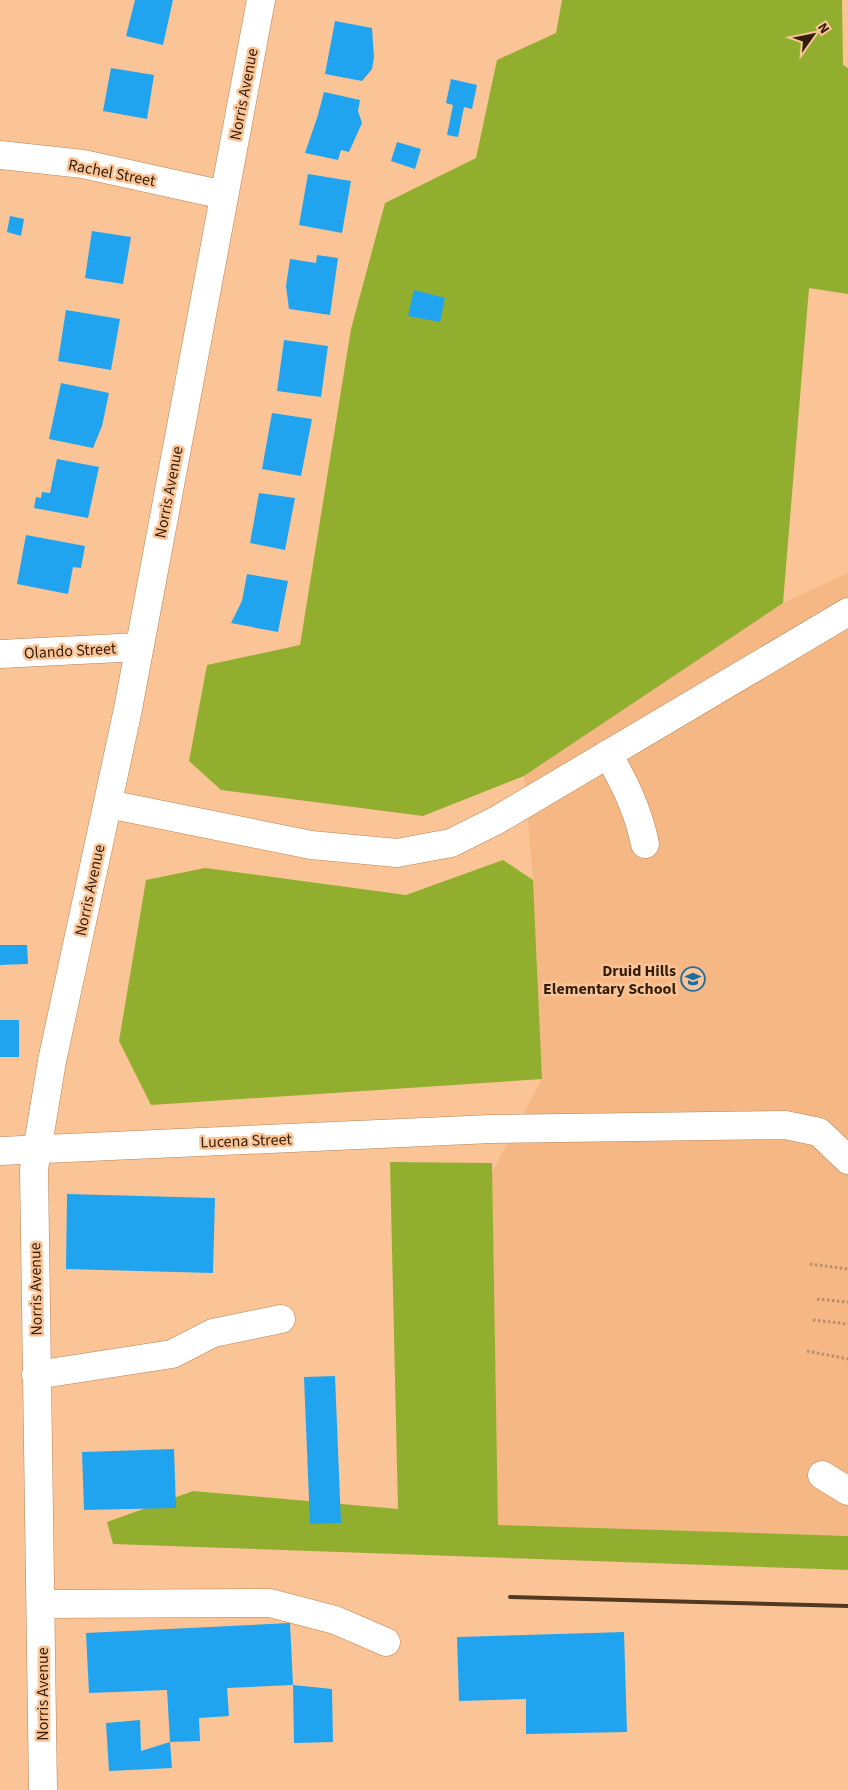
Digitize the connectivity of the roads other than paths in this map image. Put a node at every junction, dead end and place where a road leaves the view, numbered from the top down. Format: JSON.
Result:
{"nodes":[{"id":1,"x":261,"y":0,"type":"edge"},
{"id":2,"x":0,"y":155,"type":"edge"},
{"id":3,"x":224,"y":195,"type":"junction"},
{"id":4,"x":848,"y":612,"type":"edge"},
{"id":5,"x":139,"y":647,"type":"junction"},
{"id":6,"x":0,"y":654,"type":"edge"},
{"id":7,"x":608,"y":754,"type":"junction"},
{"id":8,"x":108,"y":804,"type":"junction"},
{"id":9,"x":645,"y":844,"type":"dead end"},
{"id":10,"x":37,"y":1149,"type":"junction"},
{"id":11,"x":0,"y":1151,"type":"edge"},
{"id":12,"x":848,"y":1160,"type":"edge"},
{"id":13,"x":281,"y":1319,"type":"dead end"},
{"id":14,"x":36,"y":1375,"type":"junction"},
{"id":15,"x":822,"y":1475,"type":"dead end"},
{"id":16,"x":848,"y":1491,"type":"edge"},
{"id":17,"x":42,"y":1604,"type":"junction"},
{"id":18,"x":386,"y":1642,"type":"dead end"},
{"id":19,"x":43,"y":1790,"type":"edge"}],
"edges":[{"from":1,"to":3,"type":"street","name":"Norris Avenue"},
{"from":2,"to":3,"type":"street","name":"Rachel Street"},
{"from":3,"to":5,"type":"street","name":"Norris Avenue"},
{"from":4,"to":7,"type":"street"},
{"from":5,"to":6,"type":"street","name":"Olando Street"},
{"from":5,"to":8,"type":"street","name":"Norris Avenue"},
{"from":7,"to":8,"type":"street"},
{"from":7,"to":9,"type":"street"},
{"from":8,"to":10,"type":"street","name":"Norris Avenue"},
{"from":10,"to":11,"type":"street","name":"Lucena Street"},
{"from":10,"to":12,"type":"street","name":"Lucena Street"},
{"from":10,"to":14,"type":"street","name":"Norris Avenue"},
{"from":13,"to":14,"type":"street"},
{"from":14,"to":17,"type":"street","name":"Norris Avenue"},
{"from":15,"to":16,"type":"street"},
{"from":17,"to":18,"type":"street"},
{"from":17,"to":19,"type":"street","name":"Norris Avenue"}]}
